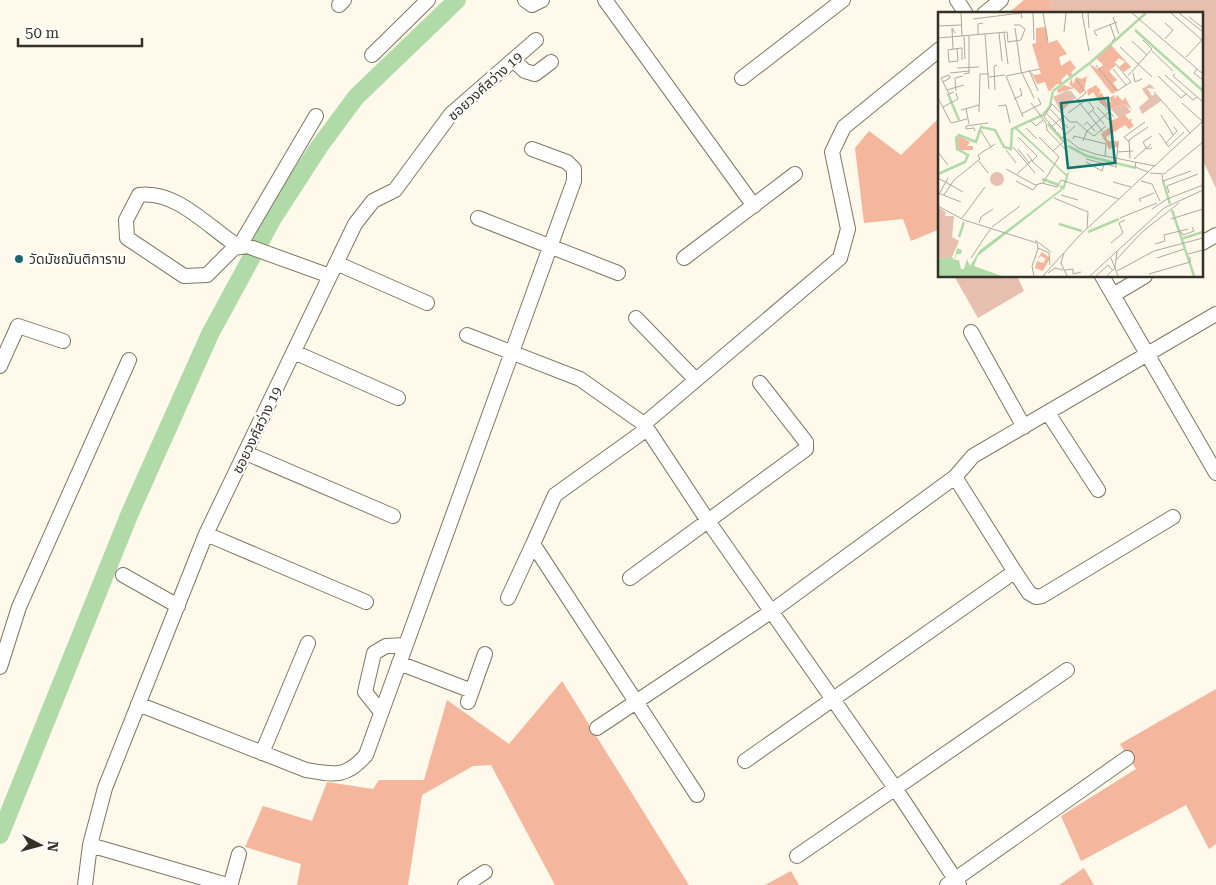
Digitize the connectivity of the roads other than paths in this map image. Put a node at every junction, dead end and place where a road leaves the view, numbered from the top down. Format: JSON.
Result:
{"nodes":[{"id":1,"x":428,"y":0,"type":"edge"},
{"id":2,"x":525,"y":0,"type":"edge"},
{"id":3,"x":542,"y":0,"type":"edge"},
{"id":4,"x":605,"y":0,"type":"edge"},
{"id":5,"x":843,"y":0,"type":"edge"},
{"id":6,"x":957,"y":0,"type":"edge"},
{"id":7,"x":1002,"y":0,"type":"edge"},
{"id":8,"x":965,"y":12,"type":"edge"},
{"id":9,"x":987,"y":12,"type":"edge"},
{"id":10,"x":536,"y":40,"type":"dead end"},
{"id":11,"x":938,"y":51,"type":"edge"},
{"id":12,"x":372,"y":55,"type":"dead end"},
{"id":13,"x":513,"y":60,"type":"junction"},
{"id":14,"x":552,"y":62,"type":"dead end"},
{"id":15,"x":742,"y":78,"type":"dead end"},
{"id":16,"x":316,"y":116,"type":"dead end"},
{"id":17,"x":532,"y":149,"type":"dead end"},
{"id":18,"x":794,"y":174,"type":"dead end"},
{"id":19,"x":754,"y":206,"type":"junction"},
{"id":20,"x":478,"y":218,"type":"dead end"},
{"id":21,"x":1216,"y":235,"type":"edge"},
{"id":22,"x":1204,"y":242,"type":"edge"},
{"id":23,"x":239,"y":247,"type":"junction"},
{"id":24,"x":551,"y":247,"type":"junction"},
{"id":25,"x":684,"y":258,"type":"dead end"},
{"id":26,"x":336,"y":263,"type":"junction"},
{"id":27,"x":618,"y":272,"type":"dead end"},
{"id":28,"x":330,"y":276,"type":"junction"},
{"id":29,"x":1103,"y":278,"type":"edge"},
{"id":30,"x":1142,"y":278,"type":"edge"},
{"id":31,"x":1113,"y":295,"type":"junction"},
{"id":32,"x":428,"y":302,"type":"dead end"},
{"id":33,"x":1216,"y":314,"type":"edge"},
{"id":34,"x":636,"y":318,"type":"dead end"},
{"id":35,"x":972,"y":332,"type":"dead end"},
{"id":36,"x":467,"y":335,"type":"dead end"},
{"id":37,"x":63,"y":341,"type":"dead end"},
{"id":38,"x":512,"y":351,"type":"junction"},
{"id":39,"x":294,"y":352,"type":"junction"},
{"id":40,"x":1148,"y":355,"type":"junction"},
{"id":41,"x":129,"y":360,"type":"dead end"},
{"id":42,"x":0,"y":366,"type":"edge"},
{"id":43,"x":696,"y":380,"type":"junction"},
{"id":44,"x":760,"y":383,"type":"dead end"},
{"id":45,"x":398,"y":398,"type":"dead end"},
{"id":46,"x":1048,"y":413,"type":"junction"},
{"id":47,"x":1024,"y":426,"type":"junction"},
{"id":48,"x":646,"y":427,"type":"junction"},
{"id":49,"x":246,"y":452,"type":"junction"},
{"id":50,"x":1216,"y":473,"type":"edge"},
{"id":51,"x":955,"y":477,"type":"junction"},
{"id":52,"x":1098,"y":490,"type":"dead end"},
{"id":53,"x":393,"y":516,"type":"dead end"},
{"id":54,"x":1174,"y":517,"type":"dead end"},
{"id":55,"x":708,"y":521,"type":"junction"},
{"id":56,"x":206,"y":534,"type":"junction"},
{"id":57,"x":533,"y":544,"type":"junction"},
{"id":58,"x":123,"y":575,"type":"dead end"},
{"id":59,"x":1007,"y":577,"type":"dead end"},
{"id":60,"x":630,"y":578,"type":"dead end"},
{"id":61,"x":508,"y":598,"type":"dead end"},
{"id":62,"x":366,"y":602,"type":"dead end"},
{"id":63,"x":178,"y":606,"type":"junction"},
{"id":64,"x":772,"y":610,"type":"junction"},
{"id":65,"x":308,"y":643,"type":"dead end"},
{"id":66,"x":406,"y":646,"type":"junction"},
{"id":67,"x":485,"y":654,"type":"dead end"},
{"id":68,"x":399,"y":663,"type":"junction"},
{"id":69,"x":0,"y":667,"type":"edge"},
{"id":70,"x":1067,"y":670,"type":"dead end"},
{"id":71,"x":834,"y":698,"type":"junction"},
{"id":72,"x":636,"y":702,"type":"junction"},
{"id":73,"x":138,"y":704,"type":"junction"},
{"id":74,"x":381,"y":712,"type":"junction"},
{"id":75,"x":597,"y":728,"type":"dead end"},
{"id":76,"x":262,"y":753,"type":"junction"},
{"id":77,"x":1127,"y":758,"type":"dead end"},
{"id":78,"x":745,"y":760,"type":"dead end"},
{"id":79,"x":896,"y":788,"type":"junction"},
{"id":80,"x":697,"y":795,"type":"dead end"},
{"id":81,"x":90,"y":845,"type":"junction"},
{"id":82,"x":239,"y":854,"type":"dead end"},
{"id":83,"x":798,"y":856,"type":"dead end"},
{"id":84,"x":485,"y":872,"type":"dead end"},
{"id":85,"x":953,"y":883,"type":"edge"},
{"id":86,"x":85,"y":885,"type":"edge"},
{"id":87,"x":227,"y":885,"type":"edge"},
{"id":88,"x":465,"y":885,"type":"edge"}],
"edges":[{"from":1,"to":12,"type":"street"},
{"from":2,"to":3,"type":"street"},
{"from":4,"to":19,"type":"street"},
{"from":5,"to":15,"type":"street"},
{"from":6,"to":8,"type":"street"},
{"from":7,"to":9,"type":"street"},
{"from":10,"to":13,"type":"street","name":"ซอยวงศ์สว่าง 19"},
{"from":11,"to":43,"type":"street"},
{"from":13,"to":14,"type":"street"},
{"from":13,"to":26,"type":"street","name":"ซอยวงศ์สว่าง 19"},
{"from":16,"to":23,"type":"street"},
{"from":17,"to":24,"type":"street"},
{"from":18,"to":19,"type":"street"},
{"from":19,"to":25,"type":"street"},
{"from":20,"to":24,"type":"street"},
{"from":21,"to":22,"type":"street"},
{"from":23,"to":23,"type":"street"},
{"from":23,"to":28,"type":"street"},
{"from":24,"to":27,"type":"street"},
{"from":24,"to":38,"type":"street"},
{"from":26,"to":28,"type":"street","name":"ซอยวงศ์สว่าง 19"},
{"from":26,"to":32,"type":"street"},
{"from":28,"to":39,"type":"street","name":"ซอยวงศ์สว่าง 19"},
{"from":29,"to":31,"type":"street"},
{"from":30,"to":31,"type":"street"},
{"from":31,"to":40,"type":"street"},
{"from":33,"to":40,"type":"street"},
{"from":34,"to":43,"type":"street"},
{"from":35,"to":47,"type":"street"},
{"from":36,"to":38,"type":"street"},
{"from":37,"to":42,"type":"street"},
{"from":38,"to":48,"type":"street"},
{"from":38,"to":66,"type":"street"},
{"from":39,"to":45,"type":"street"},
{"from":39,"to":49,"type":"street","name":"ซอยวงศ์สว่าง 19"},
{"from":40,"to":46,"type":"street"},
{"from":40,"to":50,"type":"street"},
{"from":41,"to":69,"type":"street"},
{"from":43,"to":48,"type":"street"},
{"from":44,"to":55,"type":"street"},
{"from":46,"to":47,"type":"street"},
{"from":46,"to":52,"type":"street"},
{"from":47,"to":51,"type":"street"},
{"from":48,"to":55,"type":"street"},
{"from":48,"to":57,"type":"street"},
{"from":49,"to":53,"type":"street"},
{"from":49,"to":56,"type":"street","name":"ซอยวงศ์สว่าง 19"},
{"from":51,"to":54,"type":"street"},
{"from":51,"to":64,"type":"street"},
{"from":55,"to":60,"type":"street"},
{"from":55,"to":64,"type":"street"},
{"from":56,"to":62,"type":"street"},
{"from":56,"to":63,"type":"street","name":"ซอยวงศ์สว่าง 19"},
{"from":57,"to":61,"type":"street"},
{"from":57,"to":72,"type":"street"},
{"from":58,"to":63,"type":"street"},
{"from":59,"to":71,"type":"street"},
{"from":63,"to":73,"type":"street","name":"ซอยวงศ์สว่าง 19"},
{"from":64,"to":71,"type":"street"},
{"from":64,"to":72,"type":"street"},
{"from":65,"to":76,"type":"street"},
{"from":66,"to":68,"type":"street"},
{"from":66,"to":74,"type":"street"},
{"from":67,"to":68,"type":"street"},
{"from":68,"to":74,"type":"street"},
{"from":70,"to":79,"type":"street"},
{"from":71,"to":78,"type":"street"},
{"from":71,"to":79,"type":"street"},
{"from":72,"to":75,"type":"street"},
{"from":72,"to":80,"type":"street"},
{"from":73,"to":76,"type":"street"},
{"from":73,"to":81,"type":"street","name":"ซอยวงศ์สว่าง 19"},
{"from":74,"to":76,"type":"street"},
{"from":77,"to":85,"type":"street"},
{"from":79,"to":83,"type":"street"},
{"from":79,"to":85,"type":"street"},
{"from":81,"to":86,"type":"street","name":"ซอยวงศ์สว่าง 19"},
{"from":81,"to":87,"type":"street"},
{"from":82,"to":87,"type":"street"},
{"from":84,"to":88,"type":"street"}]}
